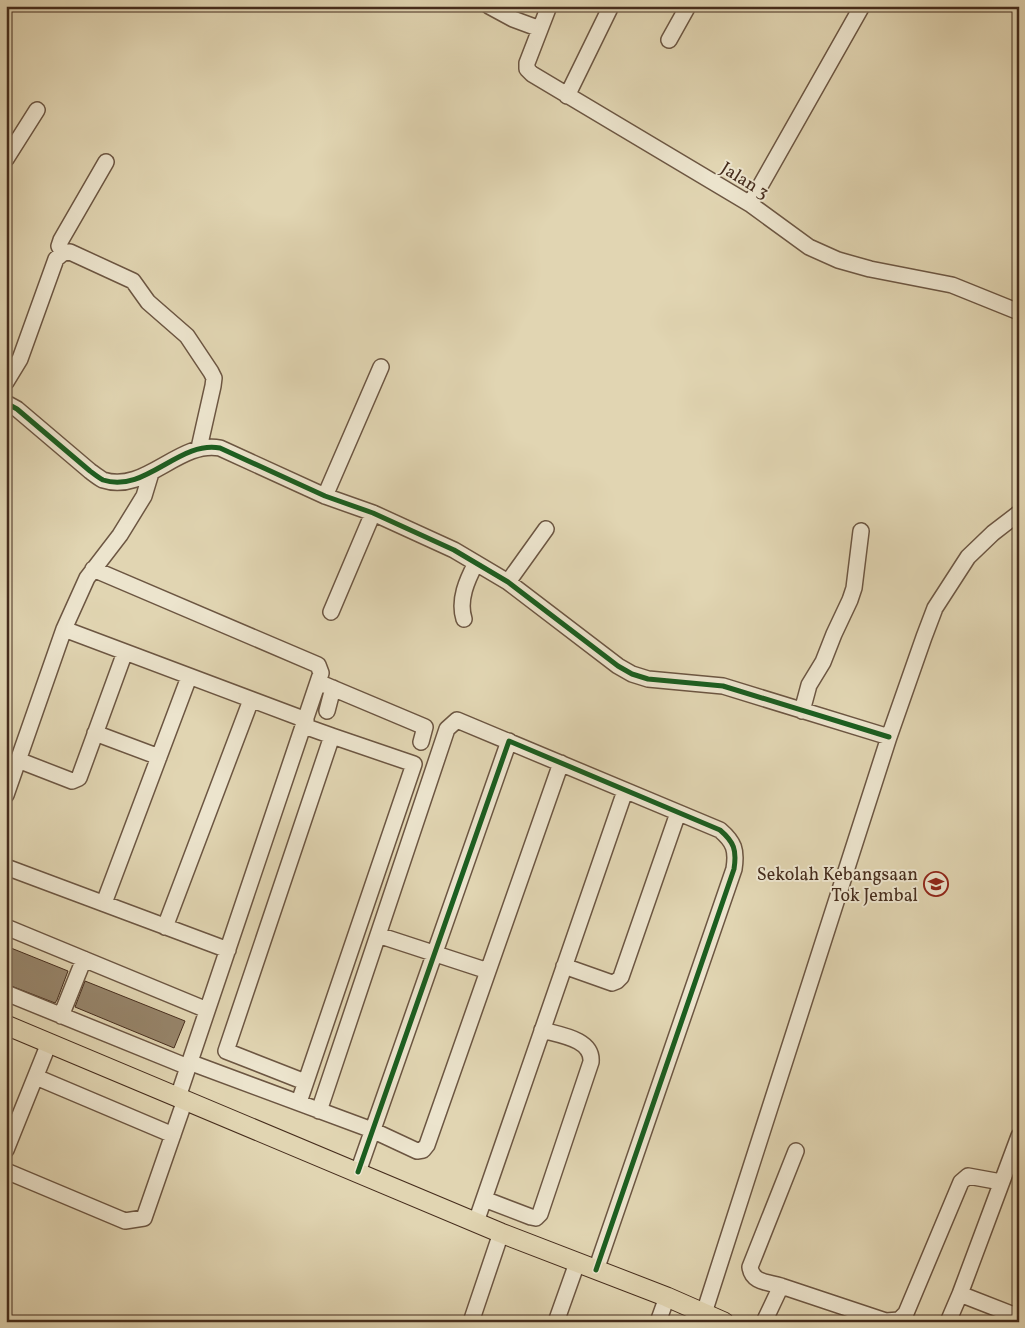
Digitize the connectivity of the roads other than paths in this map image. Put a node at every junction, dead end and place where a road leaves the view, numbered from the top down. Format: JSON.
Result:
{"nodes":[{"id":1,"x":489,"y":6,"type":"edge"},
{"id":2,"x":549,"y":6,"type":"edge"},
{"id":3,"x":610,"y":6,"type":"edge"},
{"id":4,"x":688,"y":6,"type":"edge"},
{"id":5,"x":862,"y":6,"type":"edge"},
{"id":6,"x":540,"y":29,"type":"junction"},
{"id":7,"x":669,"y":40,"type":"dead end"},
{"id":8,"x":566,"y":96,"type":"junction"},
{"id":9,"x":37,"y":110,"type":"dead end"},
{"id":10,"x":6,"y":158,"type":"edge"},
{"id":11,"x":106,"y":162,"type":"dead end"},
{"id":12,"x":750,"y":204,"type":"junction"},
{"id":13,"x":63,"y":254,"type":"junction"},
{"id":14,"x":1019,"y":312,"type":"edge"},
{"id":15,"x":381,"y":367,"type":"dead end"},
{"id":16,"x":6,"y":382,"type":"edge"},
{"id":17,"x":6,"y":403,"type":"edge"},
{"id":18,"x":199,"y":448,"type":"junction"},
{"id":19,"x":151,"y":473,"type":"junction"},
{"id":20,"x":325,"y":496,"type":"junction"},
{"id":21,"x":373,"y":513,"type":"junction"},
{"id":22,"x":1019,"y":513,"type":"edge"},
{"id":23,"x":546,"y":530,"type":"dead end"},
{"id":24,"x":861,"y":531,"type":"dead end"},
{"id":25,"x":476,"y":563,"type":"junction"},
{"id":26,"x":93,"y":569,"type":"junction"},
{"id":27,"x":508,"y":582,"type":"junction"},
{"id":28,"x":331,"y":612,"type":"dead end"},
{"id":29,"x":464,"y":619,"type":"dead end"},
{"id":30,"x":64,"y":629,"type":"junction"},
{"id":31,"x":125,"y":652,"type":"junction"},
{"id":32,"x":190,"y":677,"type":"junction"},
{"id":33,"x":318,"y":682,"type":"junction"},
{"id":34,"x":334,"y":688,"type":"junction"},
{"id":35,"x":251,"y":700,"type":"junction"},
{"id":36,"x":327,"y":711,"type":"dead end"},
{"id":37,"x":802,"y":711,"type":"junction"},
{"id":38,"x":305,"y":723,"type":"junction"},
{"id":39,"x":95,"y":733,"type":"junction"},
{"id":40,"x":332,"y":736,"type":"junction"},
{"id":41,"x":889,"y":737,"type":"junction"},
{"id":42,"x":509,"y":741,"type":"junction"},
{"id":43,"x":421,"y":742,"type":"dead end"},
{"id":44,"x":159,"y":757,"type":"junction"},
{"id":45,"x":18,"y":760,"type":"junction"},
{"id":46,"x":561,"y":763,"type":"junction"},
{"id":47,"x":625,"y":791,"type":"junction"},
{"id":48,"x":6,"y":795,"type":"edge"},
{"id":49,"x":678,"y":813,"type":"junction"},
{"id":50,"x":6,"y":867,"type":"edge"},
{"id":51,"x":104,"y":903,"type":"junction"},
{"id":52,"x":6,"y":927,"type":"edge"},
{"id":53,"x":165,"y":927,"type":"junction"},
{"id":54,"x":378,"y":935,"type":"junction"},
{"id":55,"x":228,"y":950,"type":"junction"},
{"id":56,"x":434,"y":954,"type":"junction"},
{"id":57,"x":84,"y":959,"type":"junction"},
{"id":58,"x":564,"y":966,"type":"junction"},
{"id":59,"x":488,"y":971,"type":"junction"},
{"id":60,"x":6,"y":993,"type":"edge"},
{"id":61,"x":207,"y":1010,"type":"junction"},
{"id":62,"x":61,"y":1016,"type":"junction"},
{"id":63,"x":6,"y":1025,"type":"edge"},
{"id":64,"x":542,"y":1030,"type":"junction"},
{"id":65,"x":49,"y":1043,"type":"junction"},
{"id":66,"x":188,"y":1065,"type":"junction"},
{"id":67,"x":36,"y":1077,"type":"junction"},
{"id":68,"x":305,"y":1082,"type":"junction"},
{"id":69,"x":181,"y":1098,"type":"junction"},
{"id":70,"x":299,"y":1102,"type":"junction"},
{"id":71,"x":319,"y":1111,"type":"junction"},
{"id":72,"x":372,"y":1130,"type":"junction"},
{"id":73,"x":173,"y":1135,"type":"junction"},
{"id":74,"x":1019,"y":1136,"type":"edge"},
{"id":75,"x":6,"y":1150,"type":"edge"},
{"id":76,"x":796,"y":1151,"type":"dead end"},
{"id":77,"x":6,"y":1171,"type":"edge"},
{"id":78,"x":358,"y":1172,"type":"junction"},
{"id":79,"x":1001,"y":1182,"type":"junction"},
{"id":80,"x":484,"y":1200,"type":"junction"},
{"id":81,"x":476,"y":1222,"type":"junction"},
{"id":82,"x":501,"y":1233,"type":"junction"},
{"id":83,"x":577,"y":1263,"type":"junction"},
{"id":84,"x":596,"y":1270,"type":"junction"},
{"id":85,"x":781,"y":1286,"type":"junction"},
{"id":86,"x":960,"y":1294,"type":"junction"},
{"id":87,"x":667,"y":1297,"type":"junction"},
{"id":88,"x":704,"y":1313,"type":"junction"},
{"id":89,"x":1019,"y":1317,"type":"edge"},
{"id":90,"x":471,"y":1322,"type":"edge"},
{"id":91,"x":556,"y":1322,"type":"edge"},
{"id":92,"x":658,"y":1322,"type":"edge"},
{"id":93,"x":724,"y":1322,"type":"edge"},
{"id":94,"x":764,"y":1322,"type":"edge"},
{"id":95,"x":948,"y":1322,"type":"edge"}],
"edges":[{"from":1,"to":6,"type":"street"},
{"from":2,"to":6,"type":"street","name":"Jalan 3"},
{"from":3,"to":8,"type":"street"},
{"from":4,"to":7,"type":"street"},
{"from":5,"to":12,"type":"street"},
{"from":6,"to":8,"type":"street","name":"Jalan 3"},
{"from":8,"to":12,"type":"street","name":"Jalan 3"},
{"from":9,"to":10,"type":"street"},
{"from":11,"to":13,"type":"street"},
{"from":12,"to":14,"type":"street","name":"Jalan 3"},
{"from":13,"to":16,"type":"street"},
{"from":13,"to":18,"type":"street"},
{"from":15,"to":20,"type":"street"},
{"from":17,"to":19,"type":"street"},
{"from":18,"to":19,"type":"street"},
{"from":18,"to":20,"type":"street"},
{"from":19,"to":26,"type":"street"},
{"from":20,"to":21,"type":"street"},
{"from":21,"to":25,"type":"street"},
{"from":21,"to":28,"type":"street"},
{"from":22,"to":41,"type":"street"},
{"from":23,"to":27,"type":"street"},
{"from":24,"to":37,"type":"street"},
{"from":25,"to":27,"type":"street"},
{"from":25,"to":29,"type":"street"},
{"from":26,"to":30,"type":"street"},
{"from":26,"to":33,"type":"street"},
{"from":27,"to":37,"type":"street"},
{"from":30,"to":31,"type":"street"},
{"from":30,"to":45,"type":"street"},
{"from":31,"to":32,"type":"street"},
{"from":31,"to":39,"type":"street"},
{"from":32,"to":35,"type":"street"},
{"from":32,"to":44,"type":"street"},
{"from":33,"to":34,"type":"street"},
{"from":33,"to":38,"type":"street"},
{"from":34,"to":36,"type":"street"},
{"from":34,"to":43,"type":"street"},
{"from":35,"to":38,"type":"street"},
{"from":35,"to":53,"type":"street"},
{"from":37,"to":41,"type":"street"},
{"from":38,"to":40,"type":"street"},
{"from":38,"to":55,"type":"street"},
{"from":39,"to":44,"type":"street"},
{"from":39,"to":45,"type":"street"},
{"from":40,"to":68,"type":"street"},
{"from":40,"to":68,"type":"street"},
{"from":41,"to":88,"type":"street"},
{"from":42,"to":46,"type":"street"},
{"from":42,"to":54,"type":"street"},
{"from":42,"to":56,"type":"street"},
{"from":44,"to":51,"type":"street"},
{"from":45,"to":48,"type":"street"},
{"from":46,"to":47,"type":"street"},
{"from":46,"to":59,"type":"street"},
{"from":47,"to":49,"type":"street"},
{"from":47,"to":58,"type":"street"},
{"from":49,"to":58,"type":"street"},
{"from":49,"to":84,"type":"street"},
{"from":50,"to":51,"type":"street"},
{"from":51,"to":53,"type":"street"},
{"from":52,"to":57,"type":"street"},
{"from":53,"to":55,"type":"street"},
{"from":54,"to":56,"type":"street"},
{"from":54,"to":71,"type":"street"},
{"from":55,"to":61,"type":"street"},
{"from":56,"to":59,"type":"street"},
{"from":56,"to":72,"type":"street"},
{"from":57,"to":61,"type":"street"},
{"from":57,"to":62,"type":"street"},
{"from":58,"to":64,"type":"street"},
{"from":59,"to":72,"type":"street"},
{"from":60,"to":62,"type":"street"},
{"from":61,"to":66,"type":"street"},
{"from":62,"to":66,"type":"street"},
{"from":63,"to":65,"type":"main road"},
{"from":64,"to":80,"type":"street"},
{"from":64,"to":80,"type":"street"},
{"from":65,"to":67,"type":"street"},
{"from":65,"to":69,"type":"main road"},
{"from":66,"to":69,"type":"street"},
{"from":66,"to":70,"type":"street"},
{"from":67,"to":73,"type":"street"},
{"from":67,"to":75,"type":"street"},
{"from":68,"to":70,"type":"street"},
{"from":69,"to":73,"type":"street"},
{"from":69,"to":78,"type":"main road"},
{"from":70,"to":71,"type":"street"},
{"from":71,"to":72,"type":"street"},
{"from":72,"to":78,"type":"street"},
{"from":73,"to":77,"type":"street"},
{"from":74,"to":79,"type":"street"},
{"from":76,"to":85,"type":"street"},
{"from":78,"to":81,"type":"main road"},
{"from":79,"to":85,"type":"street"},
{"from":79,"to":86,"type":"street"},
{"from":80,"to":81,"type":"street"},
{"from":81,"to":82,"type":"main road"},
{"from":82,"to":83,"type":"main road"},
{"from":82,"to":90,"type":"street"},
{"from":83,"to":84,"type":"main road"},
{"from":83,"to":91,"type":"street"},
{"from":84,"to":87,"type":"main road"},
{"from":85,"to":94,"type":"street"},
{"from":86,"to":89,"type":"street"},
{"from":86,"to":95,"type":"street"},
{"from":87,"to":88,"type":"main road"},
{"from":87,"to":92,"type":"street"},
{"from":88,"to":93,"type":"main road"}]}
